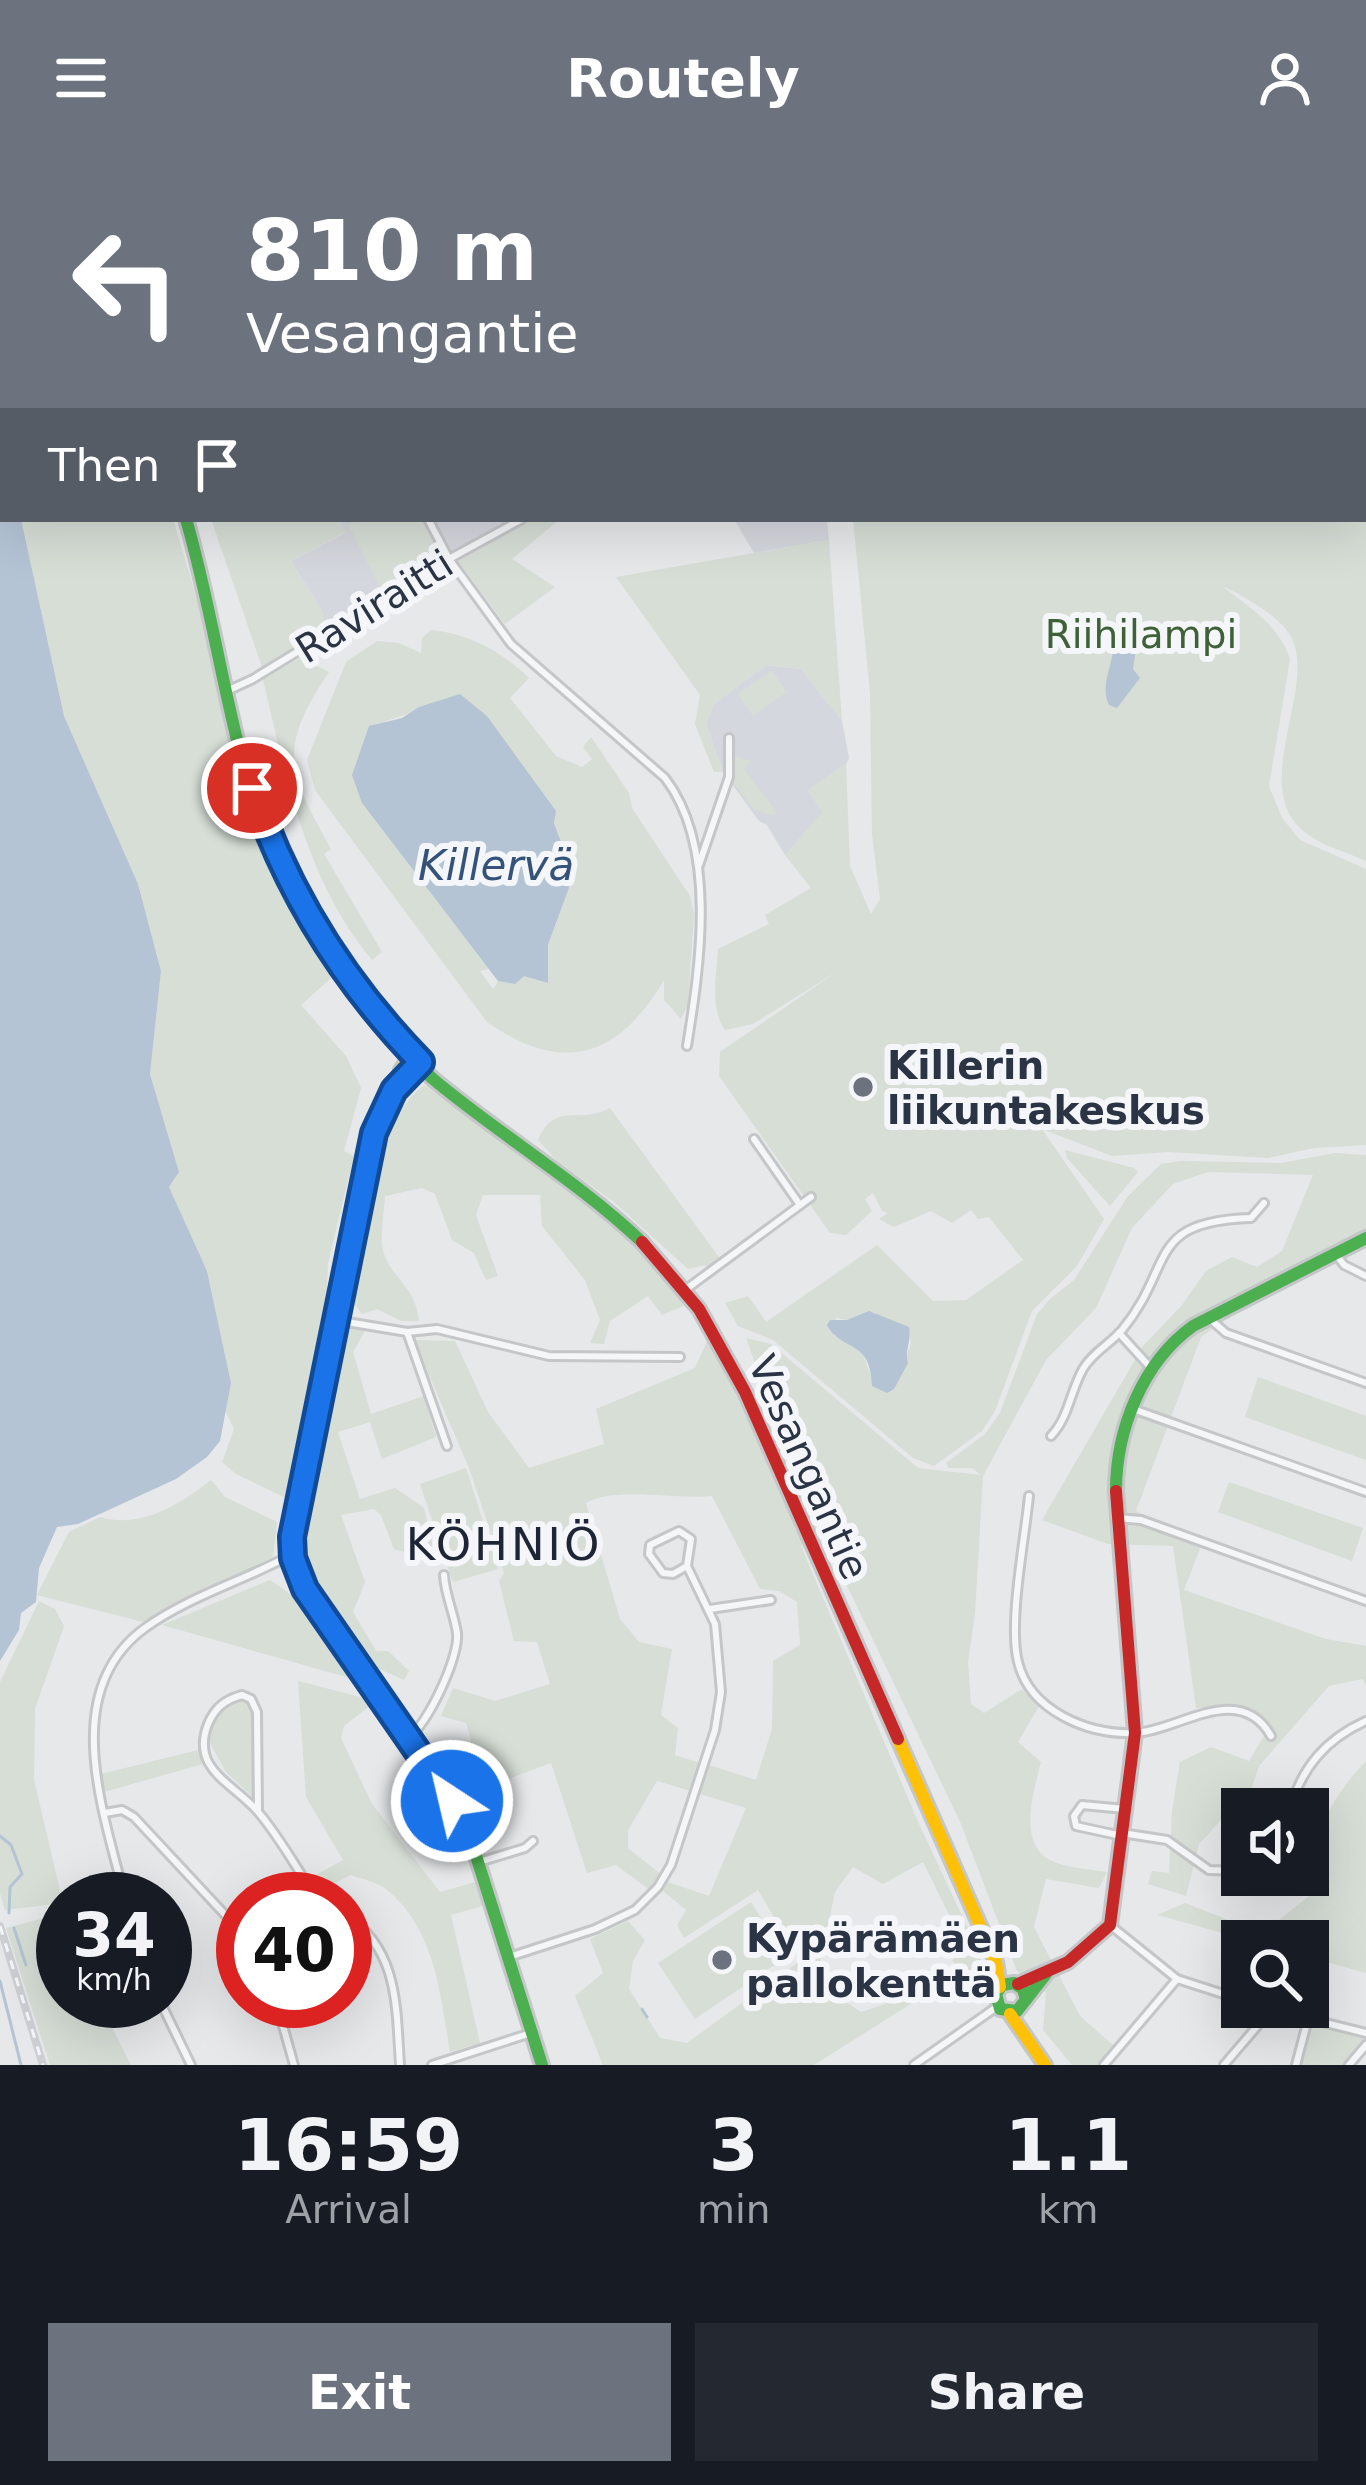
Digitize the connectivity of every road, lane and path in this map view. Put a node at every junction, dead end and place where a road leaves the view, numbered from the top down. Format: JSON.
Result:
{"nodes":[{"id":1,"x":186,"y":522,"type":"edge"},
{"id":2,"x":430,"y":522,"type":"edge"},
{"id":3,"x":516,"y":522,"type":"edge"},
{"id":4,"x":448,"y":559,"type":"junction"},
{"id":5,"x":227,"y":691,"type":"junction"},
{"id":6,"x":729,"y":738,"type":"dead end"},
{"id":7,"x":698,"y":868,"type":"junction"},
{"id":8,"x":686,"y":1046,"type":"dead end"},
{"id":9,"x":420,"y":1061,"type":"junction"},
{"id":10,"x":754,"y":1139,"type":"dead end"},
{"id":11,"x":811,"y":1197,"type":"dead end"},
{"id":12,"x":1264,"y":1203,"type":"dead end"},
{"id":13,"x":800,"y":1205,"type":"junction"},
{"id":14,"x":1366,"y":1238,"type":"edge"},
{"id":15,"x":1335,"y":1253,"type":"junction"},
{"id":16,"x":1366,"y":1276,"type":"edge"},
{"id":17,"x":685,"y":1290,"type":"junction"},
{"id":18,"x":1210,"y":1318,"type":"junction"},
{"id":19,"x":335,"y":1320,"type":"junction"},
{"id":20,"x":407,"y":1332,"type":"junction"},
{"id":21,"x":1119,"y":1333,"type":"junction"},
{"id":22,"x":680,"y":1358,"type":"dead end"},
{"id":23,"x":1150,"y":1367,"type":"junction"},
{"id":24,"x":1366,"y":1383,"type":"edge"},
{"id":25,"x":1133,"y":1409,"type":"junction"},
{"id":26,"x":1051,"y":1436,"type":"dead end"},
{"id":27,"x":447,"y":1446,"type":"dead end"},
{"id":28,"x":1366,"y":1492,"type":"edge"},
{"id":29,"x":1029,"y":1496,"type":"dead end"},
{"id":30,"x":1116,"y":1518,"type":"junction"},
{"id":31,"x":293,"y":1558,"type":"junction"},
{"id":32,"x":687,"y":1566,"type":"junction"},
{"id":33,"x":444,"y":1575,"type":"dead end"},
{"id":34,"x":771,"y":1600,"type":"dead end"},
{"id":35,"x":1366,"y":1601,"type":"edge"},
{"id":36,"x":710,"y":1610,"type":"junction"},
{"id":37,"x":1366,"y":1720,"type":"edge"},
{"id":38,"x":1135,"y":1733,"type":"junction"},
{"id":39,"x":1271,"y":1736,"type":"dead end"},
{"id":40,"x":408,"y":1738,"type":"junction"},
{"id":41,"x":1298,"y":1788,"type":"edge"},
{"id":42,"x":1126,"y":1810,"type":"junction"},
{"id":43,"x":258,"y":1811,"type":"junction"},
{"id":44,"x":105,"y":1813,"type":"junction"},
{"id":45,"x":1122,"y":1834,"type":"junction"},
{"id":46,"x":533,"y":1841,"type":"dead end"},
{"id":47,"x":479,"y":1862,"type":"junction"},
{"id":48,"x":1221,"y":1870,"type":"edge"},
{"id":49,"x":119,"y":1872,"type":"edge"},
{"id":50,"x":299,"y":1872,"type":"edge"},
{"id":51,"x":216,"y":1905,"type":"edge"},
{"id":52,"x":1110,"y":1924,"type":"junction"},
{"id":53,"x":372,"y":1936,"type":"edge"},
{"id":54,"x":509,"y":1958,"type":"junction"},
{"id":55,"x":1046,"y":1974,"type":"junction"},
{"id":56,"x":1177,"y":1979,"type":"junction"},
{"id":57,"x":1011,"y":1985,"type":"junction"},
{"id":58,"x":1221,"y":1993,"type":"edge"},
{"id":59,"x":1009,"y":2008,"type":"junction"},
{"id":60,"x":1329,"y":2024,"type":"edge"},
{"id":61,"x":173,"y":2028,"type":"edge"},
{"id":62,"x":284,"y":2028,"type":"edge"},
{"id":63,"x":1251,"y":2028,"type":"edge"},
{"id":64,"x":1306,"y":2028,"type":"edge"},
{"id":65,"x":532,"y":2032,"type":"junction"},
{"id":66,"x":1366,"y":2033,"type":"edge"},
{"id":67,"x":1366,"y":2045,"type":"edge"},
{"id":68,"x":191,"y":2065,"type":"edge"},
{"id":69,"x":294,"y":2065,"type":"edge"},
{"id":70,"x":400,"y":2065,"type":"edge"},
{"id":71,"x":432,"y":2065,"type":"edge"},
{"id":72,"x":542,"y":2065,"type":"edge"},
{"id":73,"x":914,"y":2065,"type":"edge"},
{"id":74,"x":1045,"y":2065,"type":"edge"},
{"id":75,"x":1105,"y":2065,"type":"edge"},
{"id":76,"x":1224,"y":2065,"type":"edge"},
{"id":77,"x":1296,"y":2065,"type":"edge"},
{"id":78,"x":1349,"y":2065,"type":"edge"}],
"edges":[{"from":1,"to":5,"type":"street","name":"Vesangantie"},
{"from":2,"to":4,"type":"street"},
{"from":3,"to":4,"type":"street","name":"Raviraitti"},
{"from":4,"to":5,"type":"street","name":"Raviraitti"},
{"from":4,"to":7,"type":"street"},
{"from":5,"to":9,"type":"street","name":"Vesangantie"},
{"from":6,"to":7,"type":"street"},
{"from":7,"to":8,"type":"street"},
{"from":9,"to":17,"type":"street","name":"Vesangantie"},
{"from":9,"to":19,"type":"street"},
{"from":10,"to":13,"type":"street"},
{"from":11,"to":13,"type":"street"},
{"from":12,"to":21,"type":"street"},
{"from":13,"to":17,"type":"street"},
{"from":14,"to":15,"type":"street"},
{"from":15,"to":16,"type":"street"},
{"from":15,"to":18,"type":"street"},
{"from":17,"to":57,"type":"street","name":"Vesangantie"},
{"from":18,"to":23,"type":"street"},
{"from":18,"to":24,"type":"street"},
{"from":19,"to":20,"type":"street"},
{"from":19,"to":31,"type":"street"},
{"from":20,"to":22,"type":"street"},
{"from":20,"to":27,"type":"street"},
{"from":21,"to":23,"type":"street"},
{"from":21,"to":26,"type":"street"},
{"from":23,"to":25,"type":"street"},
{"from":25,"to":28,"type":"street"},
{"from":25,"to":30,"type":"street"},
{"from":29,"to":38,"type":"street"},
{"from":30,"to":35,"type":"street"},
{"from":30,"to":38,"type":"street"},
{"from":31,"to":40,"type":"street"},
{"from":31,"to":44,"type":"street"},
{"from":32,"to":32,"type":"street"},
{"from":32,"to":36,"type":"street"},
{"from":33,"to":40,"type":"street"},
{"from":34,"to":36,"type":"street"},
{"from":36,"to":54,"type":"street"},
{"from":37,"to":41,"type":"street"},
{"from":38,"to":39,"type":"street"},
{"from":38,"to":42,"type":"street"},
{"from":40,"to":47,"type":"street"},
{"from":42,"to":45,"type":"street"},
{"from":42,"to":45,"type":"street"},
{"from":43,"to":43,"type":"street"},
{"from":43,"to":50,"type":"street"},
{"from":44,"to":49,"type":"street"},
{"from":44,"to":51,"type":"street"},
{"from":45,"to":48,"type":"street"},
{"from":45,"to":52,"type":"street"},
{"from":46,"to":47,"type":"street"},
{"from":47,"to":54,"type":"street"},
{"from":52,"to":55,"type":"street"},
{"from":52,"to":56,"type":"street"},
{"from":53,"to":70,"type":"street"},
{"from":54,"to":65,"type":"street"},
{"from":55,"to":57,"type":"street"},
{"from":55,"to":59,"type":"street"},
{"from":56,"to":58,"type":"street"},
{"from":56,"to":75,"type":"street"},
{"from":57,"to":59,"type":"street"},
{"from":57,"to":59,"type":"street"},
{"from":59,"to":73,"type":"street"},
{"from":59,"to":74,"type":"street"},
{"from":60,"to":66,"type":"street"},
{"from":61,"to":68,"type":"street"},
{"from":62,"to":69,"type":"street"},
{"from":63,"to":76,"type":"street"},
{"from":64,"to":77,"type":"street"},
{"from":65,"to":71,"type":"street"},
{"from":65,"to":72,"type":"street"},
{"from":67,"to":78,"type":"street"}]}
